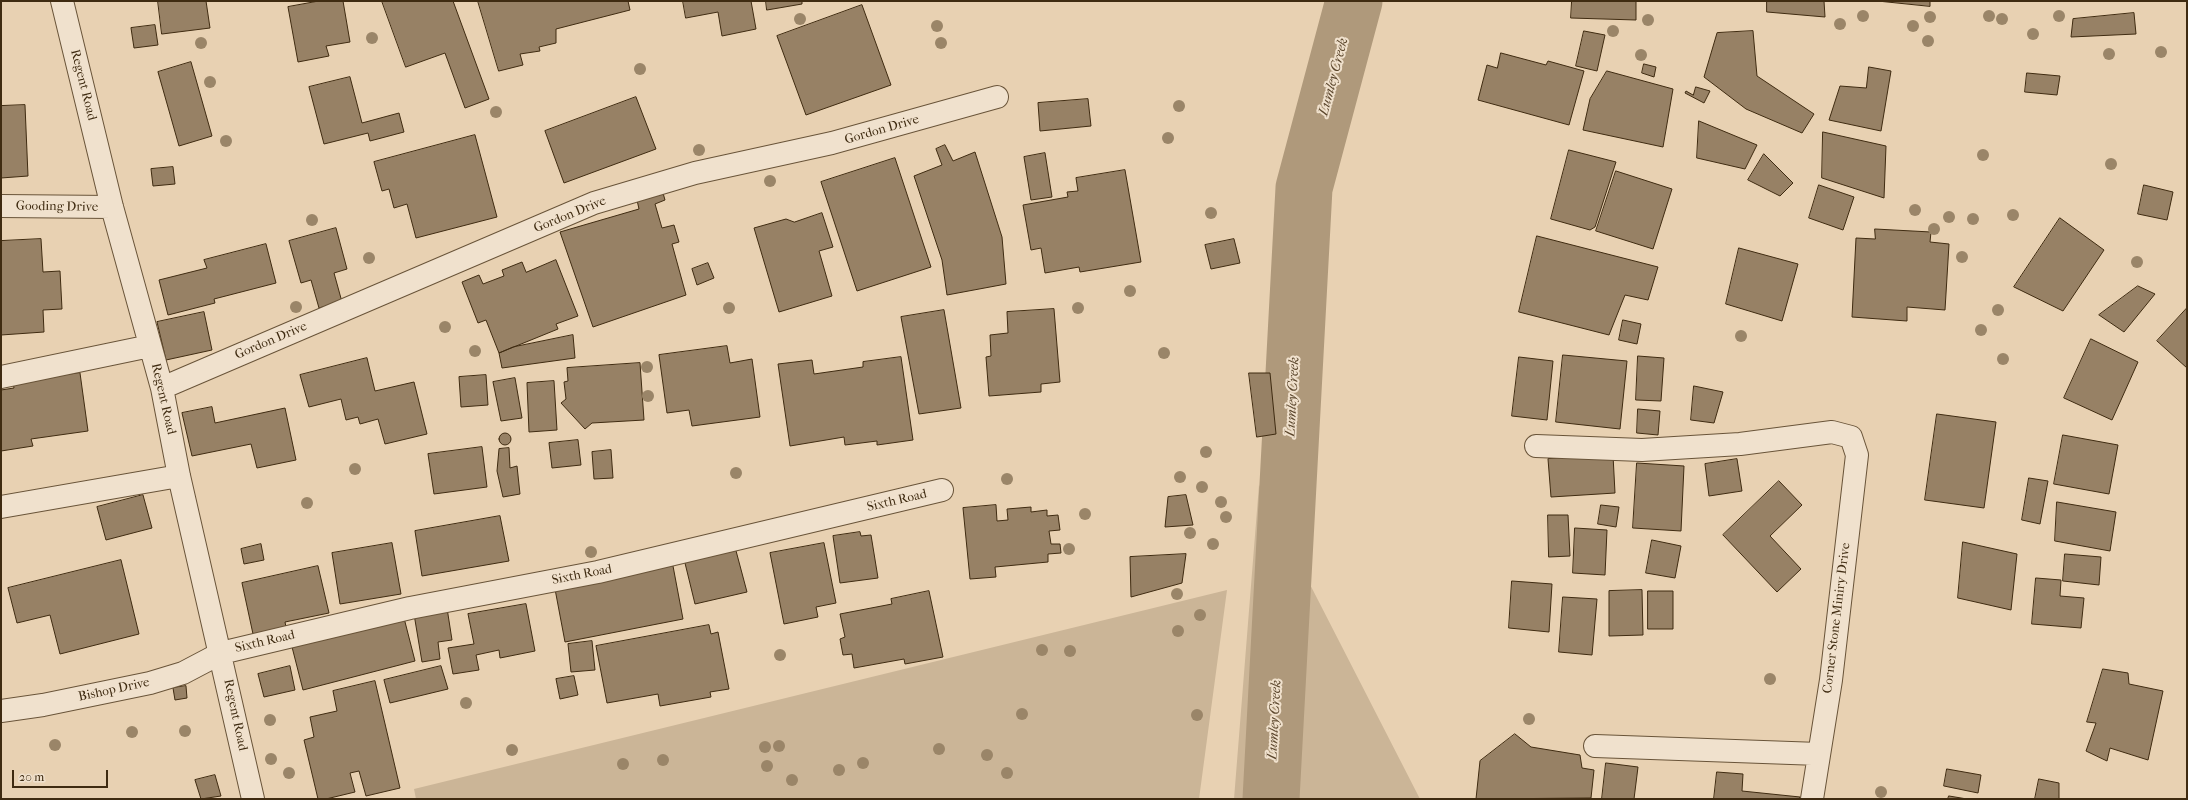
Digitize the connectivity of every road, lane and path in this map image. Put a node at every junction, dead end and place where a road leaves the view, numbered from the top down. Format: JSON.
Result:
{"nodes":[{"id":1,"x":62,"y":1,"type":"edge"},
{"id":2,"x":997,"y":97,"type":"dead end"},
{"id":3,"x":1,"y":206,"type":"edge"},
{"id":4,"x":112,"y":207,"type":"junction"},
{"id":5,"x":150,"y":346,"type":"junction"},
{"id":6,"x":1,"y":377,"type":"edge"},
{"id":7,"x":162,"y":388,"type":"junction"},
{"id":8,"x":1536,"y":446,"type":"dead end"},
{"id":9,"x":180,"y":476,"type":"junction"},
{"id":10,"x":942,"y":490,"type":"dead end"},
{"id":11,"x":1,"y":507,"type":"edge"},
{"id":12,"x":221,"y":653,"type":"junction"},
{"id":13,"x":1,"y":711,"type":"edge"},
{"id":14,"x":1595,"y":746,"type":"dead end"},
{"id":15,"x":1819,"y":754,"type":"junction"},
{"id":16,"x":253,"y":799,"type":"edge"},
{"id":17,"x":1812,"y":799,"type":"edge"}],
"edges":[{"from":1,"to":4,"type":"street","name":"Regent Road"},
{"from":2,"to":7,"type":"street","name":"Gordon Drive"},
{"from":3,"to":4,"type":"street","name":"Gooding Drive"},
{"from":4,"to":5,"type":"street","name":"Regent Road"},
{"from":5,"to":6,"type":"street"},
{"from":5,"to":7,"type":"street","name":"Regent Road"},
{"from":7,"to":9,"type":"street","name":"Regent Road"},
{"from":8,"to":15,"type":"street","name":"Corner Stone Miniry Drive"},
{"from":9,"to":11,"type":"street"},
{"from":9,"to":12,"type":"street","name":"Regent Road"},
{"from":10,"to":12,"type":"street","name":"Sixth Road"},
{"from":12,"to":13,"type":"street","name":"Bishop Drive"},
{"from":12,"to":16,"type":"street","name":"Regent Road"},
{"from":14,"to":15,"type":"street"},
{"from":15,"to":17,"type":"street","name":"Corner Stone Miniry Drive"}]}
